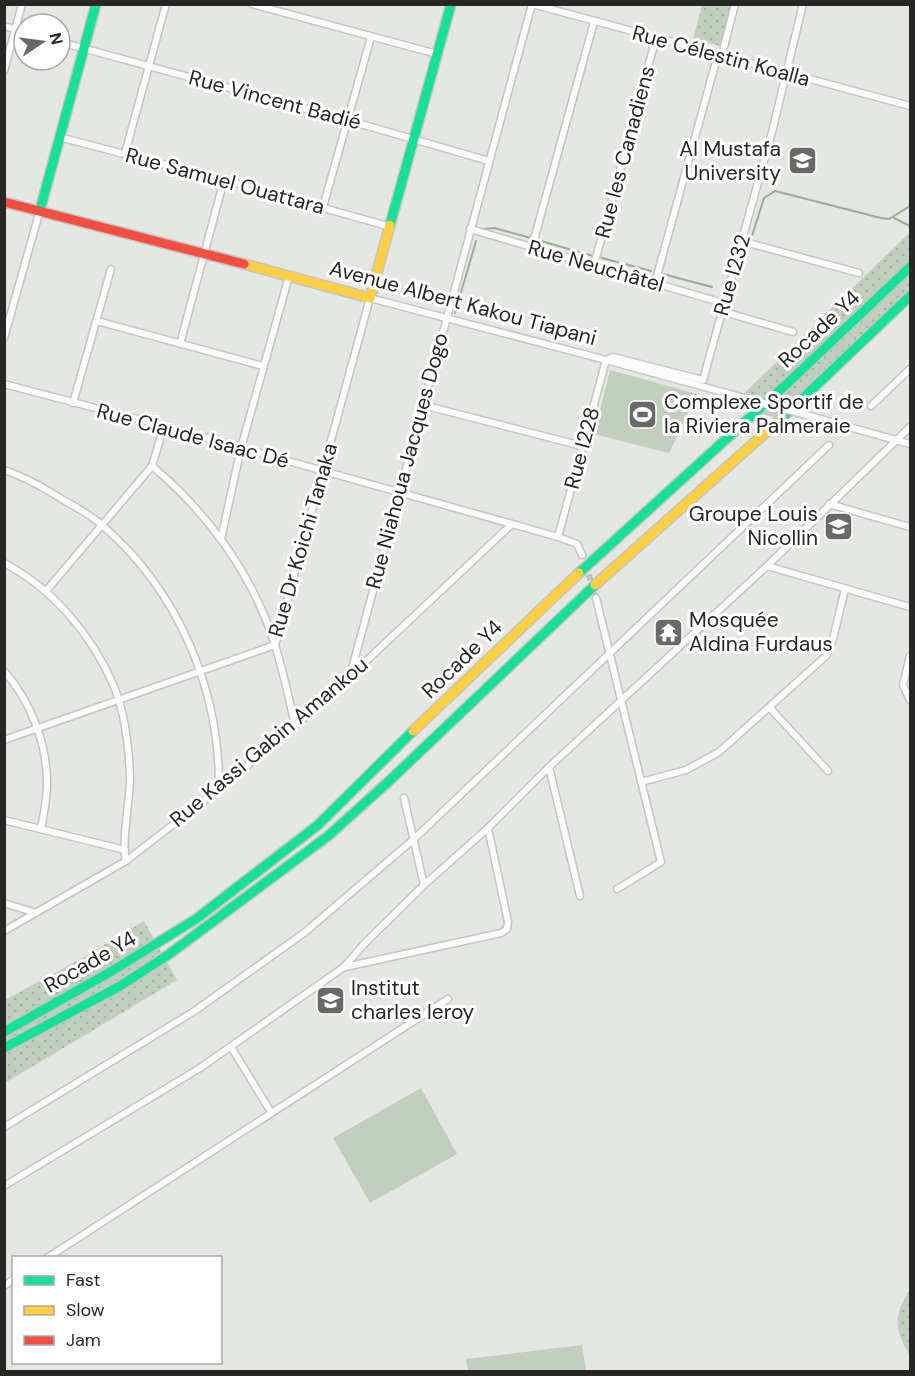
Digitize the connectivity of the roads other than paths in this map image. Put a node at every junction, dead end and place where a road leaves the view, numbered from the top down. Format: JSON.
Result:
{"nodes":[{"id":1,"x":96,"y":4,"type":"edge"},
{"id":2,"x":166,"y":4,"type":"edge"},
{"id":3,"x":252,"y":4,"type":"edge"},
{"id":4,"x":451,"y":4,"type":"edge"},
{"id":5,"x":532,"y":4,"type":"edge"},
{"id":6,"x":735,"y":4,"type":"edge"},
{"id":7,"x":803,"y":4,"type":"edge"},
{"id":8,"x":273,"y":7,"type":"edge"},
{"id":9,"x":594,"y":21,"type":"junction"},
{"id":10,"x":371,"y":37,"type":"junction"},
{"id":11,"x":656,"y":38,"type":"junction"},
{"id":12,"x":12,"y":43,"type":"edge"},
{"id":13,"x":72,"y":45,"type":"edge"},
{"id":14,"x":724,"y":47,"type":"dead end"},
{"id":15,"x":84,"y":48,"type":"junction"},
{"id":16,"x":437,"y":54,"type":"junction"},
{"id":17,"x":718,"y":54,"type":"junction"},
{"id":18,"x":149,"y":66,"type":"junction"},
{"id":19,"x":4,"y":70,"type":"edge"},
{"id":20,"x":785,"y":72,"type":"junction"},
{"id":21,"x":910,"y":106,"type":"edge"},
{"id":22,"x":347,"y":120,"type":"junction"},
{"id":23,"x":59,"y":136,"type":"junction"},
{"id":24,"x":414,"y":139,"type":"junction"},
{"id":25,"x":125,"y":153,"type":"junction"},
{"id":26,"x":489,"y":161,"type":"junction"},
{"id":27,"x":224,"y":180,"type":"junction"},
{"id":28,"x":4,"y":202,"type":"edge"},
{"id":29,"x":323,"y":207,"type":"junction"},
{"id":30,"x":40,"y":210,"type":"junction"},
{"id":31,"x":391,"y":227,"type":"junction"},
{"id":32,"x":470,"y":229,"type":"junction"},
{"id":33,"x":741,"y":242,"type":"junction"},
{"id":34,"x":531,"y":247,"type":"junction"},
{"id":35,"x":205,"y":253,"type":"junction"},
{"id":36,"x":594,"y":265,"type":"junction"},
{"id":37,"x":910,"y":267,"type":"edge"},
{"id":38,"x":111,"y":269,"type":"dead end"},
{"id":39,"x":859,"y":273,"type":"dead end"},
{"id":40,"x":289,"y":276,"type":"junction"},
{"id":41,"x":655,"y":283,"type":"junction"},
{"id":42,"x":910,"y":296,"type":"edge"},
{"id":43,"x":370,"y":298,"type":"junction"},
{"id":44,"x":723,"y":303,"type":"junction"},
{"id":45,"x":721,"y":311,"type":"junction"},
{"id":46,"x":446,"y":319,"type":"junction"},
{"id":47,"x":97,"y":321,"type":"junction"},
{"id":48,"x":793,"y":332,"type":"dead end"},
{"id":49,"x":4,"y":338,"type":"edge"},
{"id":50,"x":180,"y":344,"type":"junction"},
{"id":51,"x":606,"y":360,"type":"junction"},
{"id":52,"x":263,"y":366,"type":"junction"},
{"id":53,"x":910,"y":369,"type":"edge"},
{"id":54,"x":4,"y":384,"type":"edge"},
{"id":55,"x":74,"y":403,"type":"junction"},
{"id":56,"x":423,"y":405,"type":"junction"},
{"id":57,"x":871,"y":406,"type":"dead end"},
{"id":58,"x":164,"y":426,"type":"junction"},
{"id":59,"x":910,"y":427,"type":"edge"},
{"id":60,"x":896,"y":440,"type":"junction"},
{"id":61,"x":910,"y":444,"type":"edge"},
{"id":62,"x":829,"y":445,"type":"dead end"},
{"id":63,"x":582,"y":446,"type":"junction"},
{"id":64,"x":242,"y":448,"type":"junction"},
{"id":65,"x":152,"y":466,"type":"junction"},
{"id":66,"x":4,"y":470,"type":"edge"},
{"id":67,"x":324,"y":472,"type":"junction"},
{"id":68,"x":399,"y":493,"type":"junction"},
{"id":69,"x":829,"y":504,"type":"junction"},
{"id":70,"x":102,"y":524,"type":"junction"},
{"id":71,"x":512,"y":524,"type":"junction"},
{"id":72,"x":910,"y":526,"type":"edge"},
{"id":73,"x":558,"y":537,"type":"junction"},
{"id":74,"x":221,"y":539,"type":"junction"},
{"id":75,"x":582,"y":555,"type":"dead end"},
{"id":76,"x":4,"y":563,"type":"edge"},
{"id":77,"x":767,"y":566,"type":"junction"},
{"id":78,"x":845,"y":589,"type":"junction"},
{"id":79,"x":46,"y":591,"type":"junction"},
{"id":80,"x":596,"y":598,"type":"tunnel mouth"},
{"id":81,"x":910,"y":607,"type":"edge"},
{"id":82,"x":275,"y":645,"type":"junction"},
{"id":83,"x":609,"y":654,"type":"junction"},
{"id":84,"x":910,"y":656,"type":"edge"},
{"id":85,"x":4,"y":671,"type":"edge"},
{"id":86,"x":200,"y":671,"type":"junction"},
{"id":87,"x":350,"y":676,"type":"junction"},
{"id":88,"x":622,"y":699,"type":"junction"},
{"id":89,"x":119,"y":700,"type":"junction"},
{"id":90,"x":910,"y":700,"type":"edge"},
{"id":91,"x":770,"y":708,"type":"junction"},
{"id":92,"x":296,"y":725,"type":"junction"},
{"id":93,"x":38,"y":729,"type":"junction"},
{"id":94,"x":4,"y":740,"type":"edge"},
{"id":95,"x":549,"y":767,"type":"junction"},
{"id":96,"x":828,"y":771,"type":"dead end"},
{"id":97,"x":641,"y":782,"type":"junction"},
{"id":98,"x":219,"y":789,"type":"junction"},
{"id":99,"x":404,"y":798,"type":"dead end"},
{"id":100,"x":4,"y":820,"type":"edge"},
{"id":101,"x":488,"y":828,"type":"junction"},
{"id":102,"x":41,"y":829,"type":"junction"},
{"id":103,"x":414,"y":840,"type":"junction"},
{"id":104,"x":124,"y":850,"type":"junction"},
{"id":105,"x":126,"y":861,"type":"junction"},
{"id":106,"x":424,"y":885,"type":"junction"},
{"id":107,"x":617,"y":889,"type":"dead end"},
{"id":108,"x":580,"y":896,"type":"dead end"},
{"id":109,"x":4,"y":903,"type":"edge"},
{"id":110,"x":36,"y":913,"type":"junction"},
{"id":111,"x":4,"y":931,"type":"edge"},
{"id":112,"x":344,"y":967,"type":"junction"},
{"id":113,"x":448,"y":999,"type":"dead end"},
{"id":114,"x":44,"y":1009,"type":"junction"},
{"id":115,"x":4,"y":1025,"type":"edge"},
{"id":116,"x":4,"y":1032,"type":"edge"},
{"id":117,"x":231,"y":1047,"type":"junction"},
{"id":118,"x":4,"y":1049,"type":"edge"},
{"id":119,"x":271,"y":1112,"type":"junction"},
{"id":120,"x":4,"y":1127,"type":"edge"},
{"id":121,"x":4,"y":1186,"type":"edge"},
{"id":122,"x":49,"y":1256,"type":"edge"}],
"edges":[{"from":1,"to":15,"type":"main road"},
{"from":2,"to":18,"type":"street"},
{"from":3,"to":8,"type":"street"},
{"from":4,"to":16,"type":"main road"},
{"from":5,"to":9,"type":"street","name":"Rue Célestin Koalla"},
{"from":5,"to":26,"type":"street","name":"Rue Niahoua Jacques Dogo"},
{"from":6,"to":14,"type":"street"},
{"from":7,"to":20,"type":"street","name":"Rue I232"},
{"from":8,"to":10,"type":"street"},
{"from":9,"to":11,"type":"street","name":"Rue Célestin Koalla"},
{"from":9,"to":34,"type":"street"},
{"from":10,"to":16,"type":"street"},
{"from":10,"to":22,"type":"street"},
{"from":11,"to":17,"type":"street","name":"Rue Célestin Koalla"},
{"from":11,"to":36,"type":"street","name":"Rue les Canadiens"},
{"from":12,"to":19,"type":"street"},
{"from":13,"to":15,"type":"street","name":"Rue Vincent Badié"},
{"from":15,"to":18,"type":"street","name":"Rue Vincent Badié"},
{"from":15,"to":23,"type":"main road"},
{"from":16,"to":24,"type":"main road"},
{"from":17,"to":20,"type":"street","name":"Rue Célestin Koalla"},
{"from":17,"to":41,"type":"street"},
{"from":18,"to":22,"type":"street","name":"Rue Vincent Badié"},
{"from":18,"to":25,"type":"street"},
{"from":20,"to":21,"type":"street","name":"Rue Célestin Koalla"},
{"from":20,"to":33,"type":"street","name":"Rue I232"},
{"from":22,"to":24,"type":"street","name":"Rue Vincent Badié"},
{"from":22,"to":29,"type":"street"},
{"from":23,"to":25,"type":"street","name":"Rue Samuel Ouattara"},
{"from":23,"to":30,"type":"main road"},
{"from":24,"to":26,"type":"street","name":"Rue Vincent Badié"},
{"from":24,"to":31,"type":"main road"},
{"from":25,"to":27,"type":"street","name":"Rue Samuel Ouattara"},
{"from":26,"to":32,"type":"street","name":"Rue Niahoua Jacques Dogo"},
{"from":27,"to":29,"type":"street","name":"Rue Samuel Ouattara"},
{"from":27,"to":35,"type":"street"},
{"from":28,"to":30,"type":"main road","name":"Avenue Albert Kakou Tiapani"},
{"from":29,"to":31,"type":"street","name":"Rue Samuel Ouattara"},
{"from":30,"to":35,"type":"main road","name":"Avenue Albert Kakou Tiapani"},
{"from":30,"to":49,"type":"street"},
{"from":31,"to":43,"type":"main road"},
{"from":32,"to":34,"type":"street","name":"Rue Neuchâtel"},
{"from":32,"to":46,"type":"street","name":"Rue Niahoua Jacques Dogo"},
{"from":33,"to":39,"type":"street"},
{"from":33,"to":44,"type":"street","name":"Rue I232"},
{"from":34,"to":36,"type":"street","name":"Rue Neuchâtel"},
{"from":35,"to":40,"type":"main road","name":"Avenue Albert Kakou Tiapani"},
{"from":35,"to":50,"type":"street"},
{"from":36,"to":41,"type":"street","name":"Rue Neuchâtel"},
{"from":37,"to":114,"type":"main road","name":"Rocade Y4"},
{"from":38,"to":47,"type":"street"},
{"from":40,"to":43,"type":"main road","name":"Avenue Albert Kakou Tiapani"},
{"from":40,"to":52,"type":"street"},
{"from":41,"to":44,"type":"street","name":"Rue Neuchâtel"},
{"from":42,"to":118,"type":"main road","name":"Rocade Y4"},
{"from":43,"to":46,"type":"street","name":"Avenue Albert Kakou Tiapani"},
{"from":43,"to":67,"type":"street","name":"Rue Dr Koichi Tanaka"},
{"from":44,"to":45,"type":"street","name":"Rue I232"},
{"from":45,"to":48,"type":"street"},
{"from":45,"to":51,"type":"street","name":"Rue I232"},
{"from":46,"to":51,"type":"street","name":"Avenue Albert Kakou Tiapani"},
{"from":46,"to":56,"type":"street","name":"Rue Niahoua Jacques Dogo"},
{"from":47,"to":50,"type":"street"},
{"from":47,"to":55,"type":"street"},
{"from":50,"to":52,"type":"street"},
{"from":51,"to":60,"type":"street","name":"Avenue Albert Kakou Tiapani","bridge":true},
{"from":51,"to":63,"type":"street","name":"Rue I228"},
{"from":52,"to":64,"type":"street"},
{"from":53,"to":57,"type":"street"},
{"from":54,"to":55,"type":"street","name":"Rue Claude Isaac Dé"},
{"from":55,"to":58,"type":"street","name":"Rue Claude Isaac Dé"},
{"from":56,"to":63,"type":"street"},
{"from":56,"to":68,"type":"street","name":"Rue Niahoua Jacques Dogo"},
{"from":58,"to":64,"type":"street","name":"Rue Claude Isaac Dé"},
{"from":58,"to":65,"type":"street"},
{"from":59,"to":60,"type":"street"},
{"from":60,"to":61,"type":"street","name":"Avenue Albert Kakou Tiapani"},
{"from":60,"to":69,"type":"street"},
{"from":62,"to":83,"type":"street"},
{"from":63,"to":73,"type":"street","name":"Rue I228"},
{"from":64,"to":67,"type":"street","name":"Rue Claude Isaac Dé"},
{"from":64,"to":74,"type":"street"},
{"from":65,"to":70,"type":"street"},
{"from":65,"to":74,"type":"street"},
{"from":66,"to":70,"type":"street"},
{"from":67,"to":68,"type":"street","name":"Rue Claude Isaac Dé"},
{"from":67,"to":82,"type":"street","name":"Rue Dr Koichi Tanaka"},
{"from":68,"to":71,"type":"street","name":"Rue Claude Isaac Dé"},
{"from":68,"to":87,"type":"street","name":"Rue Niahoua Jacques Dogo"},
{"from":69,"to":72,"type":"street"},
{"from":69,"to":77,"type":"street"},
{"from":70,"to":79,"type":"street"},
{"from":70,"to":86,"type":"street"},
{"from":71,"to":73,"type":"street","name":"Rue Claude Isaac Dé"},
{"from":71,"to":87,"type":"street","name":"Rue Kassi Gabin Amankou"},
{"from":73,"to":75,"type":"street","name":"Rue Claude Isaac Dé"},
{"from":74,"to":82,"type":"street"},
{"from":76,"to":79,"type":"street"},
{"from":77,"to":78,"type":"street"},
{"from":77,"to":88,"type":"street"},
{"from":78,"to":81,"type":"street"},
{"from":78,"to":91,"type":"street"},
{"from":79,"to":89,"type":"street"},
{"from":80,"to":83,"type":"street"},
{"from":82,"to":86,"type":"street","name":"Rue Dr Koichi Tanaka"},
{"from":82,"to":92,"type":"street"},
{"from":83,"to":88,"type":"street"},
{"from":83,"to":103,"type":"street"},
{"from":84,"to":90,"type":"street"},
{"from":85,"to":93,"type":"street"},
{"from":86,"to":89,"type":"street","name":"Rue Dr Koichi Tanaka"},
{"from":86,"to":98,"type":"street"},
{"from":87,"to":92,"type":"street","name":"Rue Kassi Gabin Amankou"},
{"from":88,"to":95,"type":"street"},
{"from":88,"to":97,"type":"street"},
{"from":89,"to":93,"type":"street","name":"Rue Dr Koichi Tanaka"},
{"from":89,"to":104,"type":"street"},
{"from":91,"to":96,"type":"street"},
{"from":91,"to":97,"type":"street"},
{"from":92,"to":98,"type":"street","name":"Rue Kassi Gabin Amankou"},
{"from":93,"to":94,"type":"street","name":"Rue Dr Koichi Tanaka"},
{"from":93,"to":102,"type":"street"},
{"from":95,"to":101,"type":"street"},
{"from":95,"to":108,"type":"street"},
{"from":97,"to":107,"type":"street"},
{"from":98,"to":105,"type":"street","name":"Rue Kassi Gabin Amankou"},
{"from":99,"to":103,"type":"street"},
{"from":100,"to":102,"type":"street"},
{"from":101,"to":106,"type":"street"},
{"from":101,"to":112,"type":"street"},
{"from":102,"to":104,"type":"street"},
{"from":103,"to":106,"type":"street"},
{"from":103,"to":120,"type":"street"},
{"from":104,"to":105,"type":"street"},
{"from":105,"to":110,"type":"street","name":"Rue Kassi Gabin Amankou"},
{"from":106,"to":112,"type":"street"},
{"from":109,"to":110,"type":"street"},
{"from":110,"to":111,"type":"street","name":"Rue Kassi Gabin Amankou"},
{"from":112,"to":117,"type":"street"},
{"from":113,"to":119,"type":"street"},
{"from":114,"to":115,"type":"main road"},
{"from":114,"to":116,"type":"main road","name":"Rocade Y4"},
{"from":117,"to":119,"type":"street"},
{"from":117,"to":121,"type":"street"},
{"from":119,"to":122,"type":"street"}]}
